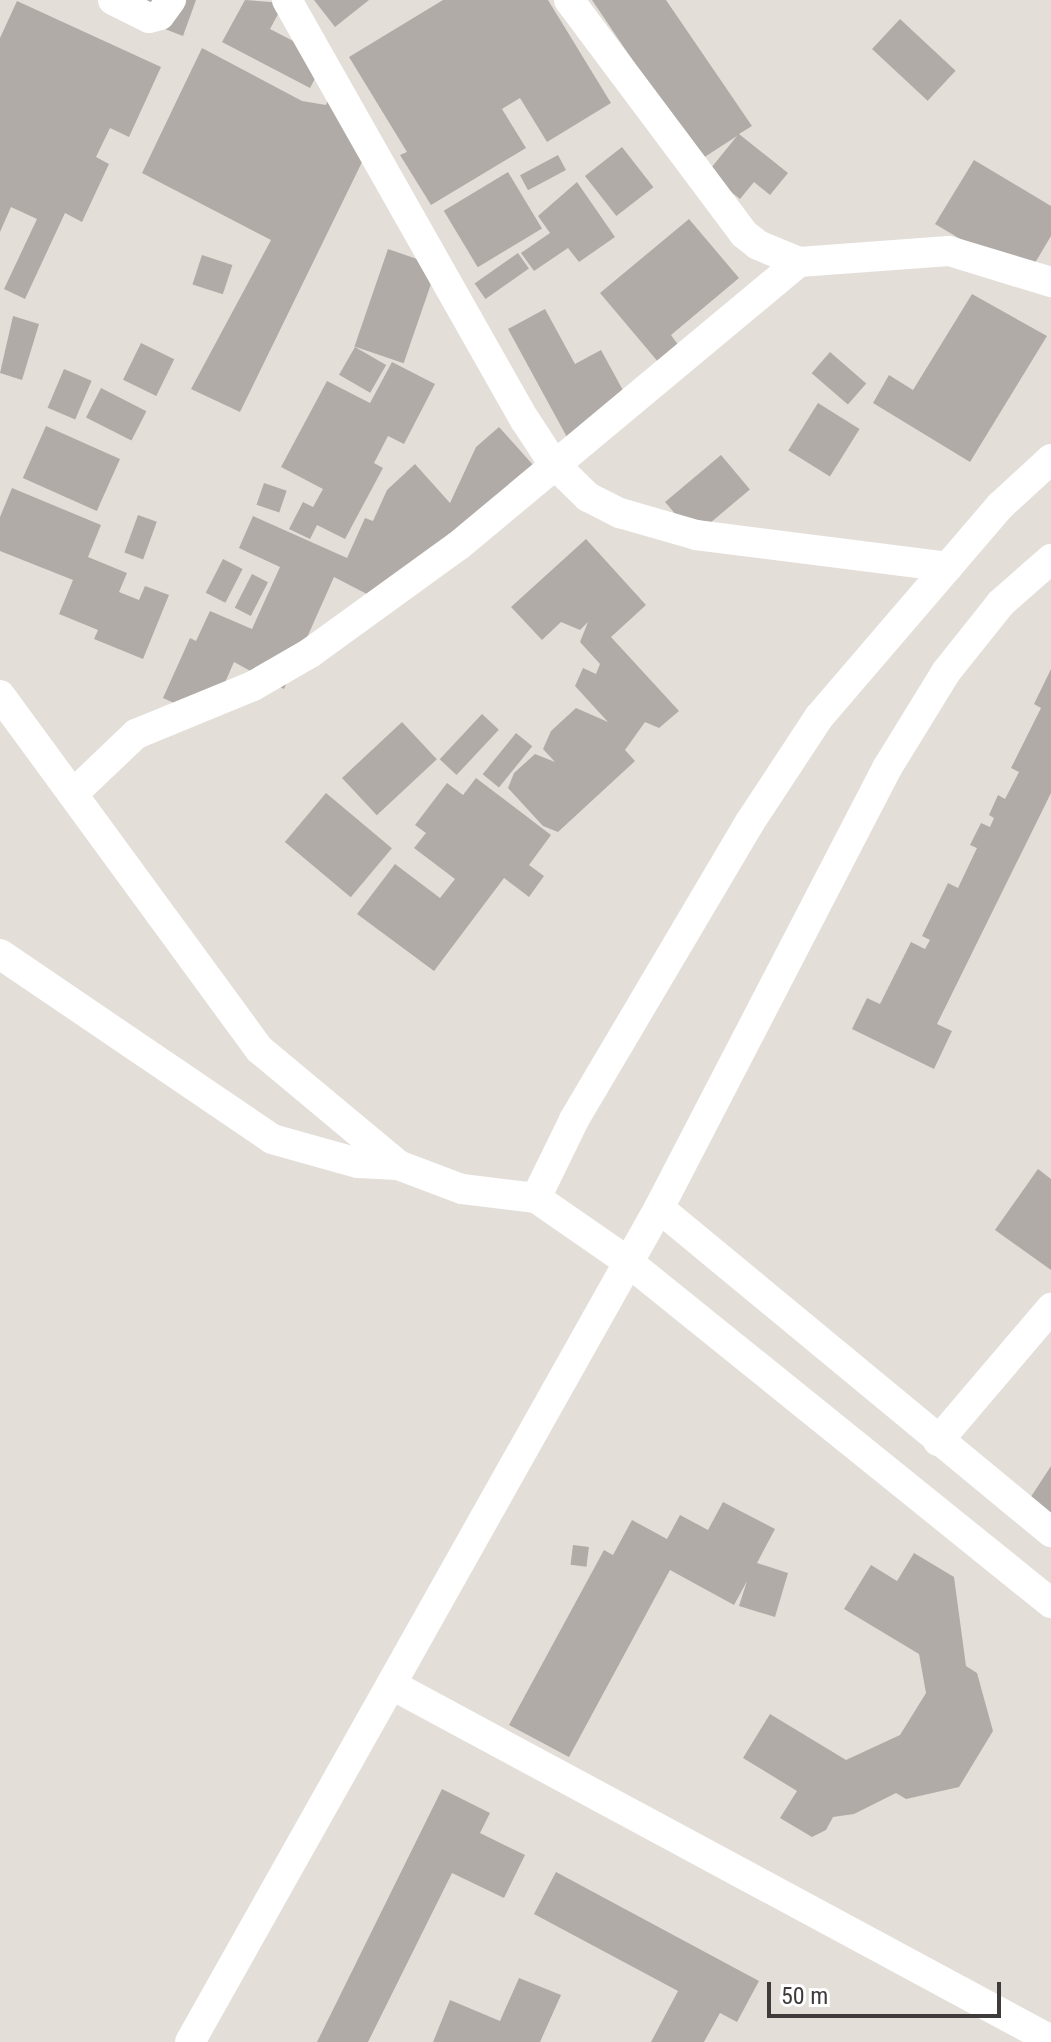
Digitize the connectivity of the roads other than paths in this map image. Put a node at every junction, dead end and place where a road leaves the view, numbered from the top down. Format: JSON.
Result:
{"nodes":[{"id":1,"x":113,"y":0,"type":"edge"},
{"id":2,"x":171,"y":0,"type":"edge"},
{"id":3,"x":287,"y":0,"type":"edge"},
{"id":4,"x":569,"y":0,"type":"edge"},
{"id":5,"x":799,"y":262,"type":"junction"},
{"id":6,"x":1051,"y":282,"type":"edge"},
{"id":7,"x":1051,"y":459,"type":"edge"},
{"id":8,"x":553,"y":463,"type":"junction"},
{"id":9,"x":1051,"y":559,"type":"edge"},
{"id":10,"x":948,"y":567,"type":"junction"},
{"id":11,"x":0,"y":695,"type":"edge"},
{"id":12,"x":74,"y":793,"type":"junction"},
{"id":13,"x":0,"y":954,"type":"edge"},
{"id":14,"x":398,"y":1165,"type":"junction"},
{"id":15,"x":536,"y":1198,"type":"junction"},
{"id":16,"x":659,"y":1208,"type":"junction"},
{"id":17,"x":627,"y":1261,"type":"junction"},
{"id":18,"x":1051,"y":1308,"type":"edge"},
{"id":19,"x":938,"y":1441,"type":"junction"},
{"id":20,"x":1051,"y":1532,"type":"edge"},
{"id":21,"x":1051,"y":1603,"type":"edge"},
{"id":22,"x":394,"y":1686,"type":"junction"},
{"id":23,"x":1051,"y":2040,"type":"edge"},
{"id":24,"x":190,"y":2042,"type":"edge"}],
"edges":[{"from":1,"to":2,"type":"street"},
{"from":3,"to":8,"type":"street"},
{"from":4,"to":5,"type":"street"},
{"from":5,"to":6,"type":"street"},
{"from":5,"to":8,"type":"street"},
{"from":7,"to":10,"type":"street"},
{"from":8,"to":10,"type":"street"},
{"from":8,"to":12,"type":"street"},
{"from":9,"to":16,"type":"street"},
{"from":10,"to":15,"type":"street"},
{"from":11,"to":12,"type":"street"},
{"from":12,"to":14,"type":"street"},
{"from":13,"to":14,"type":"street"},
{"from":14,"to":15,"type":"street"},
{"from":15,"to":17,"type":"street"},
{"from":16,"to":17,"type":"street"},
{"from":16,"to":19,"type":"street"},
{"from":17,"to":21,"type":"street"},
{"from":17,"to":22,"type":"street"},
{"from":18,"to":19,"type":"street"},
{"from":19,"to":20,"type":"street"},
{"from":22,"to":23,"type":"street"},
{"from":22,"to":24,"type":"street"}]}
